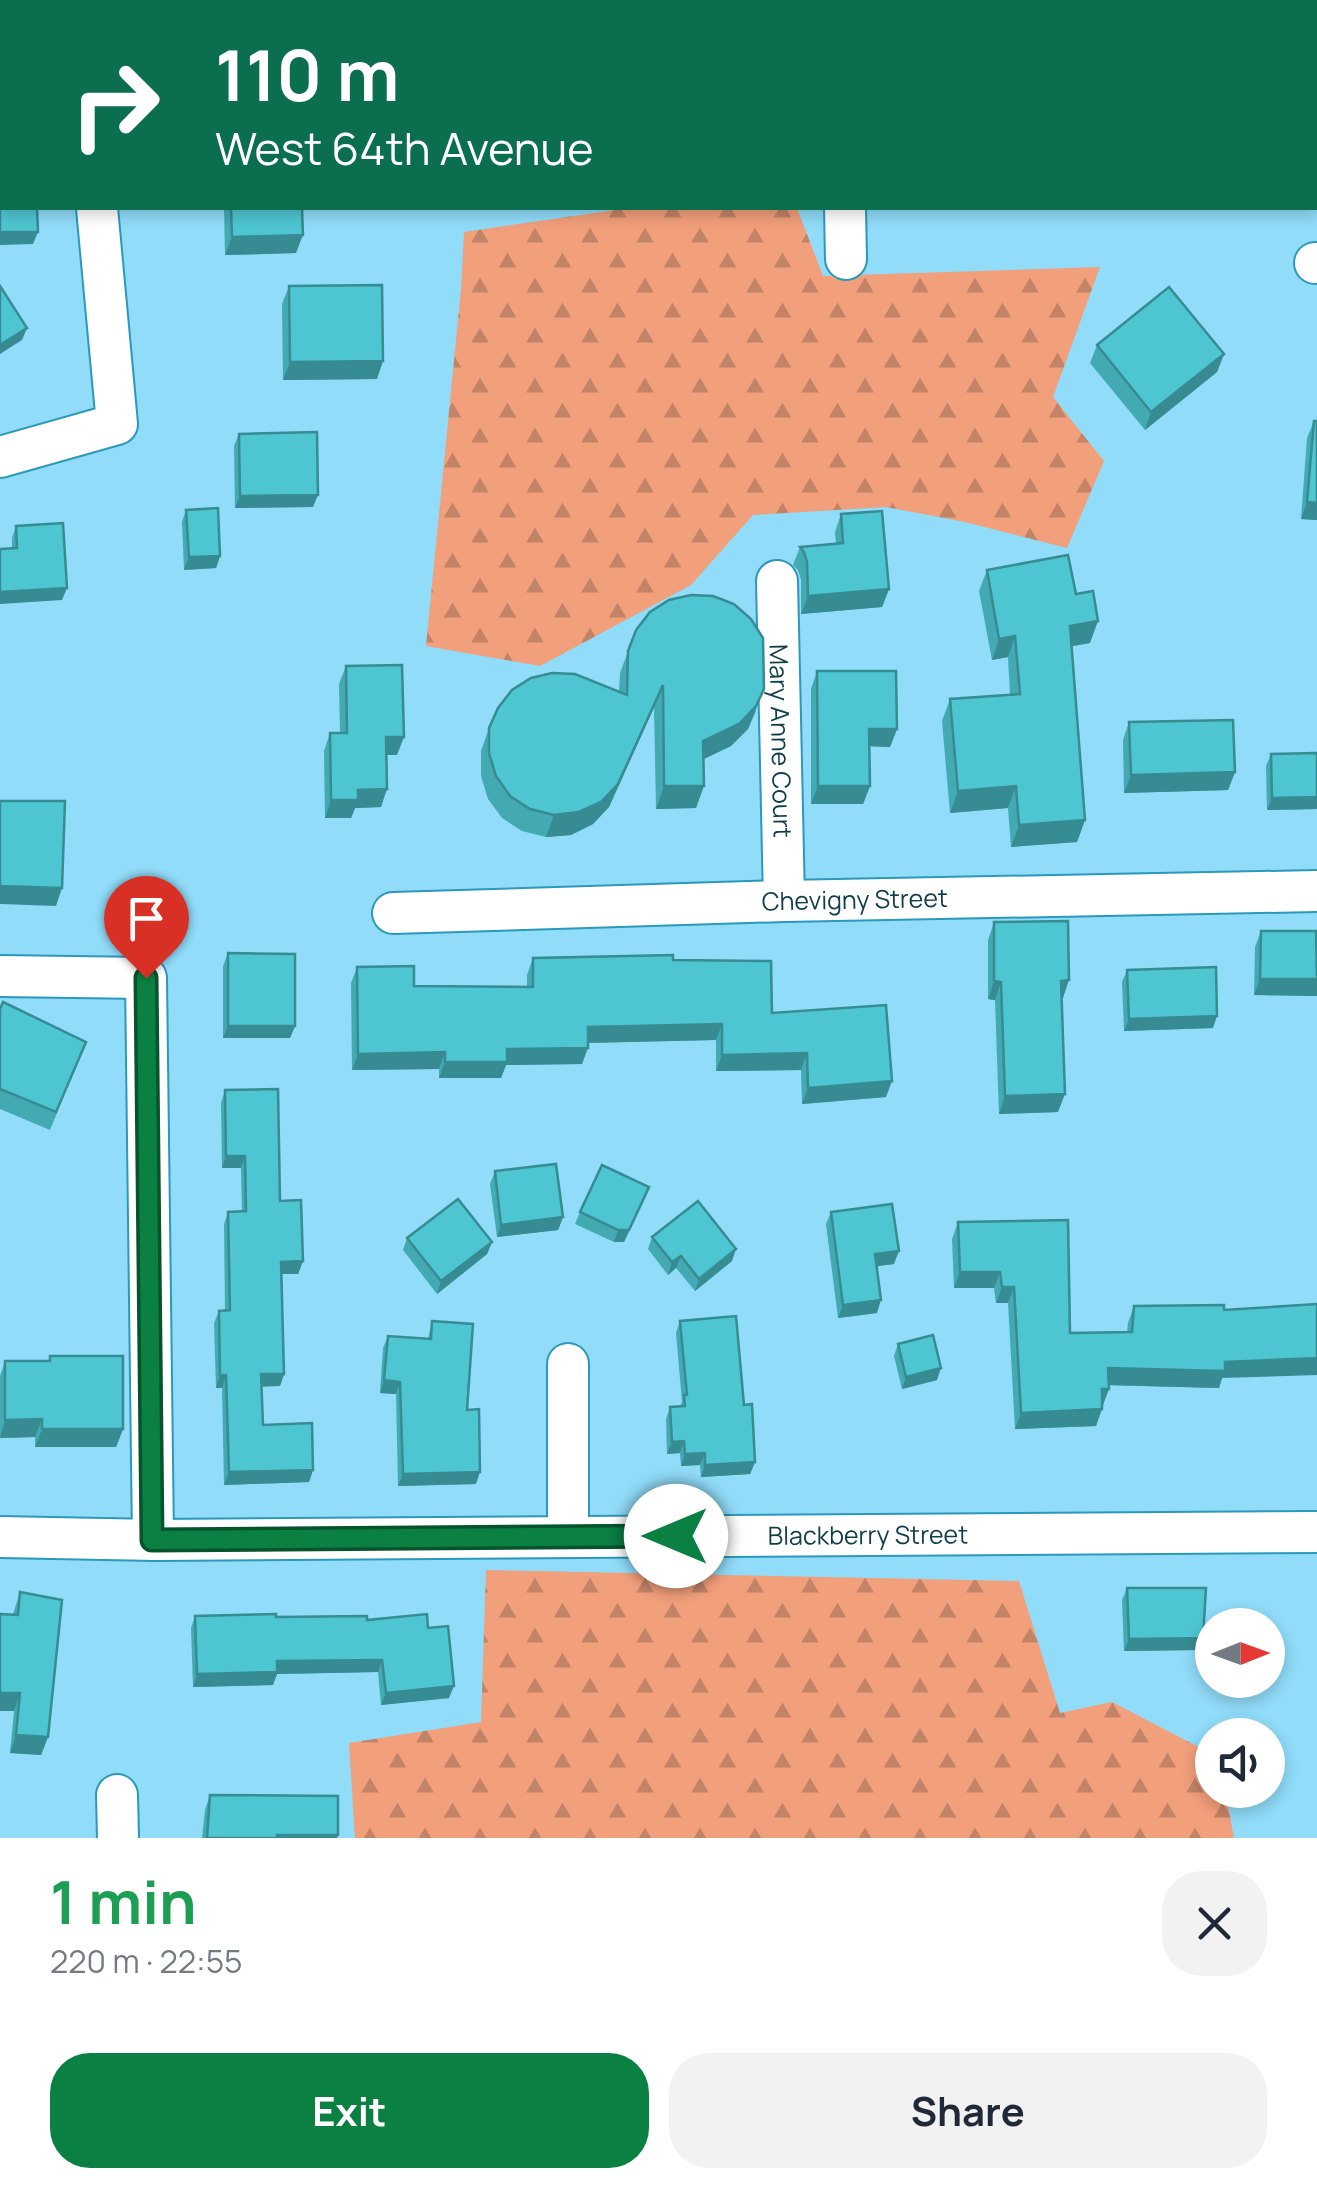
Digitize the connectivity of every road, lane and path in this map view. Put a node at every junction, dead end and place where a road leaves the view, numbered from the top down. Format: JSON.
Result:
{"nodes":[{"id":1,"x":98,"y":210,"type":"edge"},
{"id":2,"x":845,"y":210,"type":"edge"},
{"id":3,"x":846,"y":258,"type":"dead end"},
{"id":4,"x":0,"y":457,"type":"edge"},
{"id":5,"x":776,"y":581,"type":"dead end"},
{"id":6,"x":1317,"y":892,"type":"edge"},
{"id":7,"x":784,"y":901,"type":"junction"},
{"id":8,"x":393,"y":913,"type":"dead end"},
{"id":9,"x":0,"y":976,"type":"edge"},
{"id":10,"x":568,"y":1364,"type":"dead end"},
{"id":11,"x":1317,"y":1532,"type":"edge"},
{"id":12,"x":0,"y":1537,"type":"edge"},
{"id":13,"x":568,"y":1537,"type":"junction"},
{"id":14,"x":152,"y":1540,"type":"junction"},
{"id":15,"x":118,"y":1795,"type":"dead end"},
{"id":16,"x":118,"y":1838,"type":"edge"}],
"edges":[{"from":1,"to":4,"type":"street"},
{"from":2,"to":3,"type":"street"},
{"from":5,"to":7,"type":"street","name":"Mary Anne Court"},
{"from":6,"to":7,"type":"street","name":"Chevigny Street"},
{"from":7,"to":8,"type":"street","name":"Chevigny Street"},
{"from":9,"to":14,"type":"street"},
{"from":10,"to":13,"type":"street"},
{"from":11,"to":13,"type":"street","name":"Blackberry Street"},
{"from":12,"to":14,"type":"street","name":"Blackberry Street"},
{"from":13,"to":14,"type":"street","name":"Blackberry Street"},
{"from":15,"to":16,"type":"street"}]}
